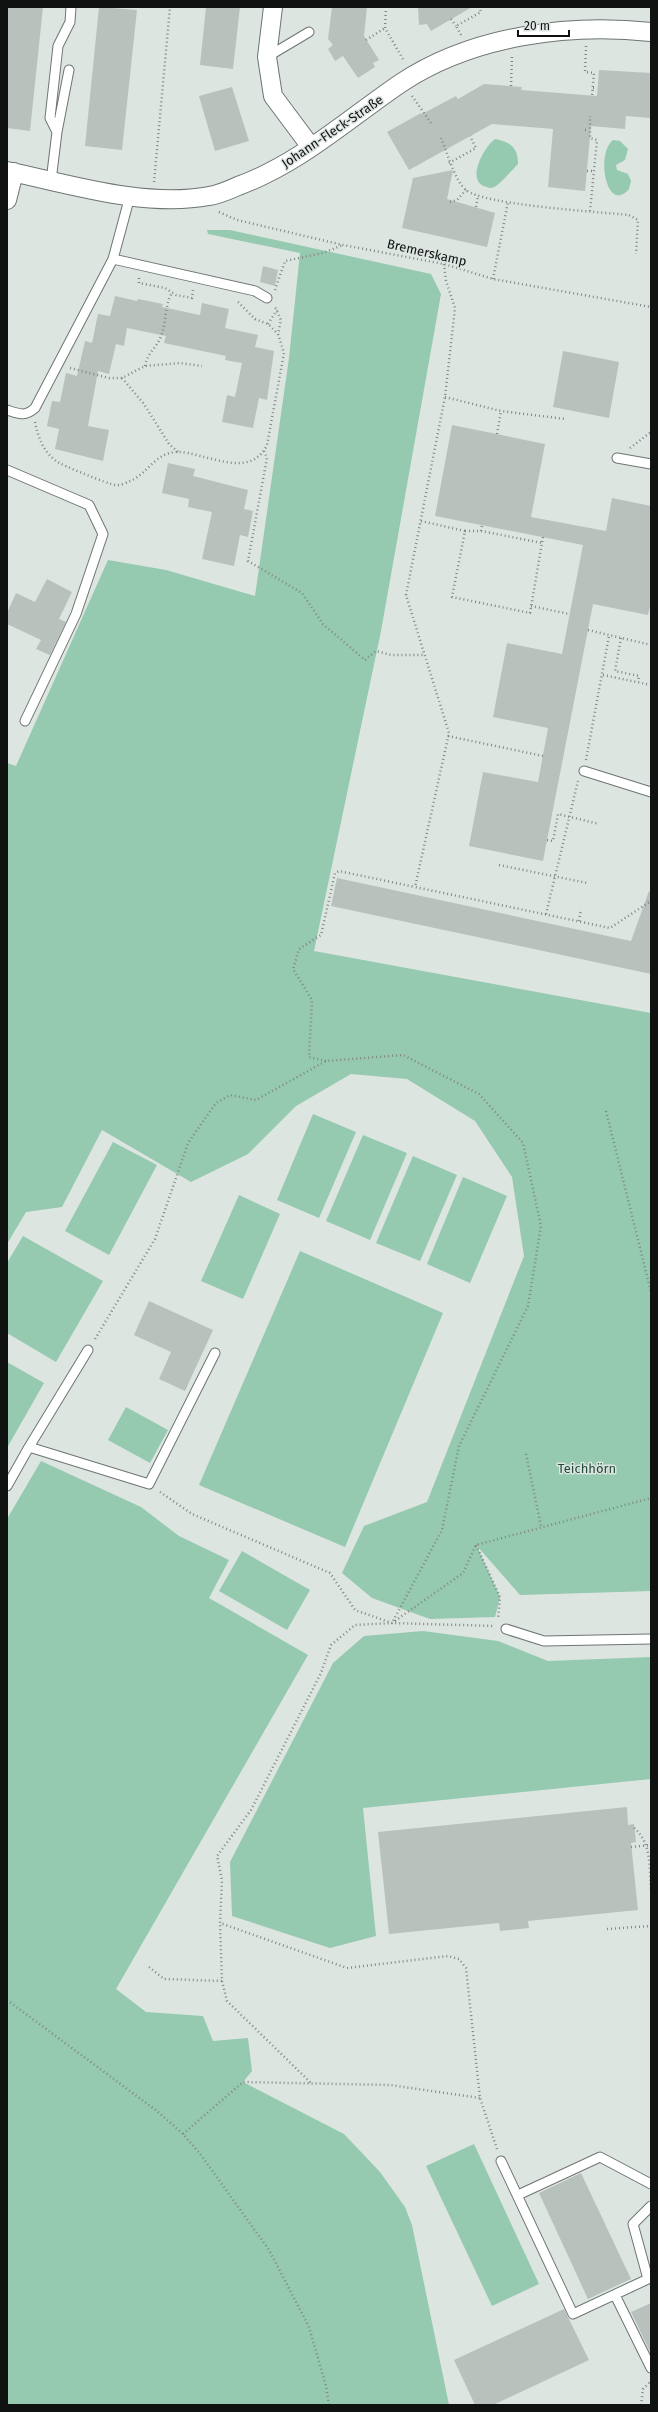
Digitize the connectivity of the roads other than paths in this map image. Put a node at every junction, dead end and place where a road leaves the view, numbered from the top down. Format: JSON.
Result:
{"nodes":[{"id":1,"x":71,"y":7,"type":"edge"},
{"id":2,"x":273,"y":7,"type":"edge"},
{"id":3,"x":309,"y":32,"type":"dead end"},
{"id":4,"x":651,"y":32,"type":"edge"},
{"id":5,"x":267,"y":58,"type":"junction"},
{"id":6,"x":69,"y":70,"type":"dead end"},
{"id":7,"x":57,"y":132,"type":"junction"},
{"id":8,"x":311,"y":147,"type":"junction"},
{"id":9,"x":10,"y":172,"type":"edge"},
{"id":10,"x":50,"y":181,"type":"junction"},
{"id":11,"x":130,"y":196,"type":"junction"},
{"id":12,"x":7,"y":200,"type":"edge"},
{"id":13,"x":113,"y":259,"type":"junction"},
{"id":14,"x":267,"y":298,"type":"road end"},
{"id":15,"x":7,"y":410,"type":"edge"},
{"id":16,"x":617,"y":458,"type":"road end"},
{"id":17,"x":651,"y":464,"type":"edge"},
{"id":18,"x":7,"y":470,"type":"edge"},
{"id":19,"x":25,"y":721,"type":"dead end"},
{"id":20,"x":584,"y":771,"type":"road end"},
{"id":21,"x":651,"y":792,"type":"edge"},
{"id":22,"x":88,"y":1350,"type":"road end"},
{"id":23,"x":215,"y":1353,"type":"dead end"},
{"id":24,"x":29,"y":1447,"type":"junction"},
{"id":25,"x":7,"y":1486,"type":"edge"},
{"id":26,"x":506,"y":1629,"type":"dead end"},
{"id":27,"x":651,"y":1639,"type":"edge"},
{"id":28,"x":501,"y":2161,"type":"road end"},
{"id":29,"x":651,"y":2184,"type":"edge"},
{"id":30,"x":518,"y":2195,"type":"junction"},
{"id":31,"x":651,"y":2206,"type":"edge"},
{"id":32,"x":649,"y":2278,"type":"edge"},
{"id":33,"x":615,"y":2295,"type":"junction"},
{"id":34,"x":651,"y":2368,"type":"edge"}],
"edges":[{"from":1,"to":7,"type":"lane"},
{"from":2,"to":5,"type":"street"},
{"from":3,"to":5,"type":"lane"},
{"from":4,"to":8,"type":"street","name":"Johann-Fleck-Straße"},
{"from":5,"to":8,"type":"street"},
{"from":6,"to":7,"type":"lane"},
{"from":7,"to":10,"type":"lane"},
{"from":8,"to":11,"type":"street","name":"Johann-Fleck-Straße"},
{"from":9,"to":10,"type":"street","name":"Johann-Fleck-Straße"},
{"from":9,"to":12,"type":"street"},
{"from":10,"to":11,"type":"street","name":"Johann-Fleck-Straße"},
{"from":11,"to":13,"type":"lane"},
{"from":13,"to":14,"type":"lane"},
{"from":13,"to":15,"type":"lane"},
{"from":16,"to":17,"type":"lane"},
{"from":18,"to":19,"type":"lane"},
{"from":20,"to":21,"type":"lane"},
{"from":22,"to":24,"type":"lane"},
{"from":23,"to":24,"type":"lane"},
{"from":24,"to":25,"type":"lane"},
{"from":26,"to":27,"type":"lane"},
{"from":28,"to":30,"type":"lane"},
{"from":29,"to":30,"type":"lane"},
{"from":30,"to":33,"type":"lane"},
{"from":31,"to":32,"type":"lane"},
{"from":32,"to":33,"type":"lane"},
{"from":33,"to":34,"type":"lane"}]}
